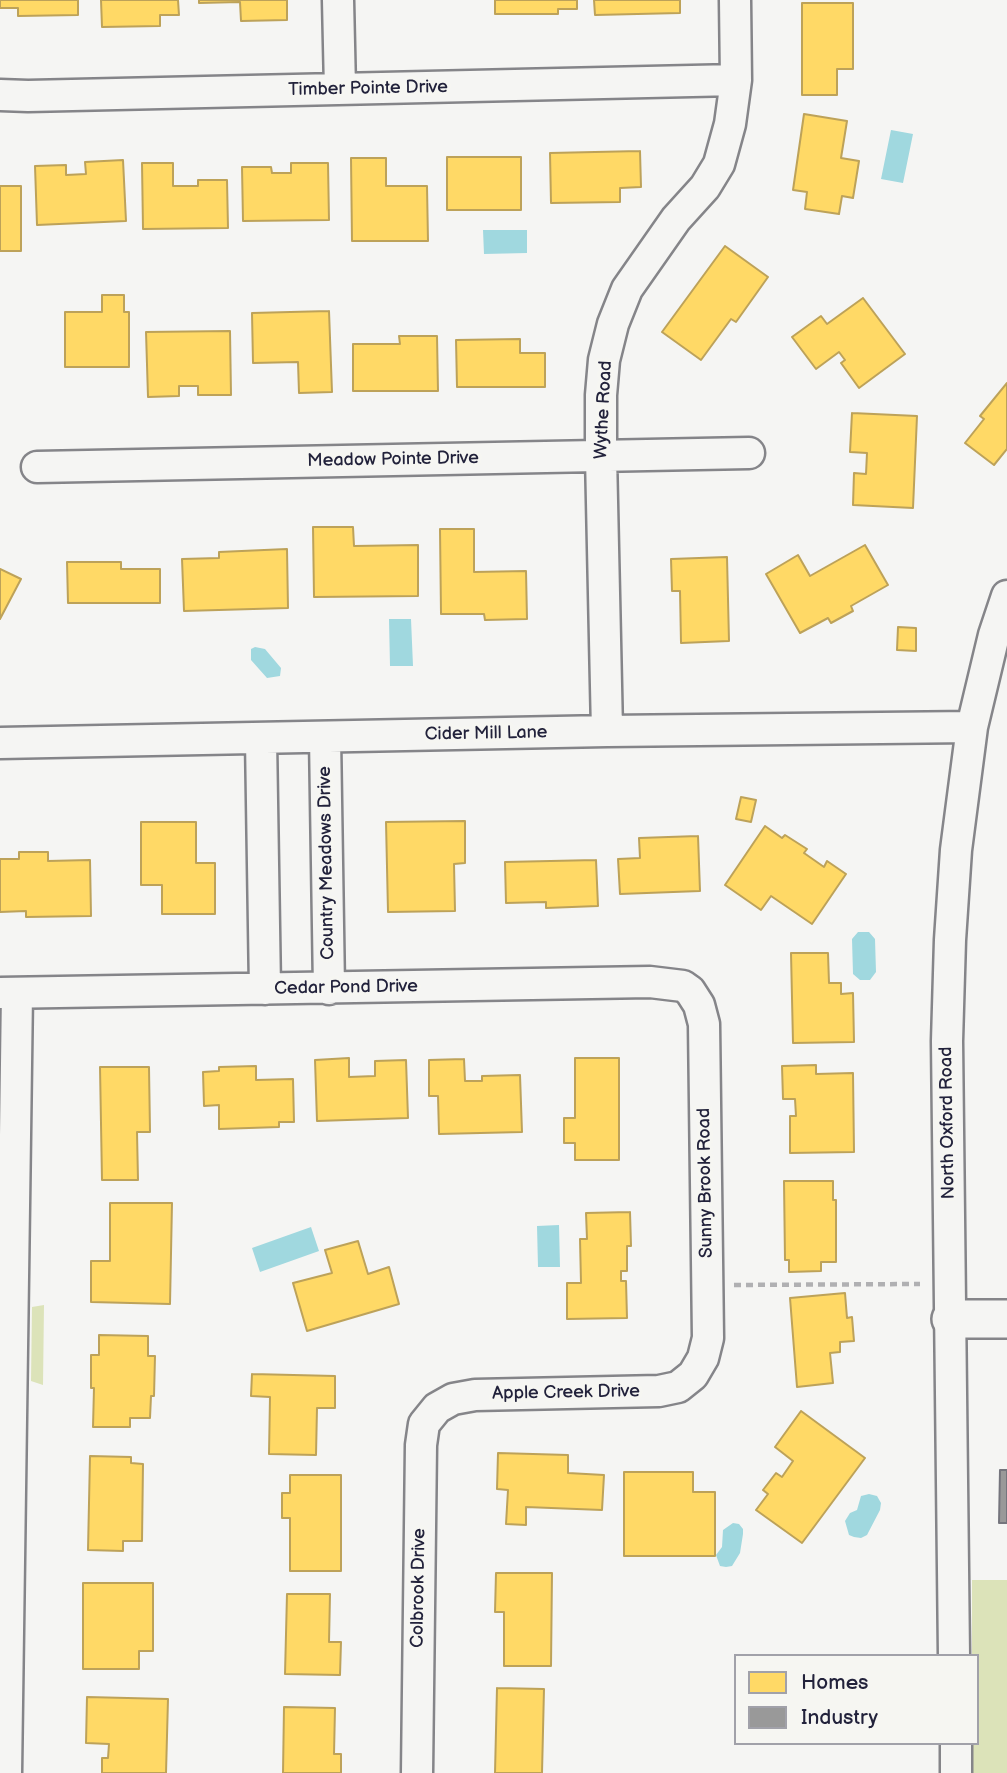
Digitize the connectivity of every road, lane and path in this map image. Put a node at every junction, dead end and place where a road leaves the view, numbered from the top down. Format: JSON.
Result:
{"nodes":[{"id":1,"x":338,"y":0,"type":"edge"},
{"id":2,"x":735,"y":0,"type":"edge"},
{"id":3,"x":736,"y":80,"type":"junction"},
{"id":4,"x":340,"y":89,"type":"junction"},
{"id":5,"x":0,"y":95,"type":"edge"},
{"id":6,"x":749,"y":453,"type":"dead end"},
{"id":7,"x":601,"y":456,"type":"junction"},
{"id":8,"x":37,"y":467,"type":"dead end"},
{"id":9,"x":1007,"y":596,"type":"edge"},
{"id":10,"x":972,"y":727,"type":"junction"},
{"id":11,"x":607,"y":731,"type":"junction"},
{"id":12,"x":325,"y":737,"type":"junction"},
{"id":13,"x":261,"y":738,"type":"junction"},
{"id":14,"x":0,"y":743,"type":"edge"},
{"id":15,"x":695,"y":987,"type":"joint"},
{"id":16,"x":265,"y":989,"type":"junction"},
{"id":17,"x":330,"y":989,"type":"junction"},
{"id":18,"x":8,"y":993,"type":"edge"},
{"id":19,"x":920,"y":1284,"type":"dead end"},
{"id":20,"x":727,"y":1285,"type":"dead end"},
{"id":21,"x":951,"y":1319,"type":"junction"},
{"id":22,"x":1007,"y":1319,"type":"edge"},
{"id":23,"x":702,"y":1381,"type":"joint"},
{"id":24,"x":431,"y":1401,"type":"joint"},
{"id":25,"x":954,"y":1654,"type":"edge"},
{"id":26,"x":956,"y":1745,"type":"edge"},
{"id":27,"x":6,"y":1773,"type":"edge"},
{"id":28,"x":416,"y":1773,"type":"edge"},
{"id":29,"x":956,"y":1773,"type":"edge"}],
"edges":[{"from":1,"to":4,"type":"street"},
{"from":2,"to":3,"type":"street","name":"Wythe Road"},
{"from":3,"to":4,"type":"street","name":"Timber Pointe Drive"},
{"from":3,"to":7,"type":"street","name":"Wythe Road"},
{"from":4,"to":5,"type":"street","name":"Timber Pointe Drive"},
{"from":6,"to":7,"type":"street","name":"Meadow Pointe Drive"},
{"from":7,"to":8,"type":"street","name":"Meadow Pointe Drive"},
{"from":7,"to":11,"type":"street","name":"Wythe Road"},
{"from":9,"to":10,"type":"street","name":"North Oxford Road"},
{"from":10,"to":11,"type":"street","name":"Cider Mill Lane"},
{"from":10,"to":21,"type":"street","name":"North Oxford Road"},
{"from":11,"to":12,"type":"street","name":"Cider Mill Lane"},
{"from":12,"to":13,"type":"street","name":"Cider Mill Lane"},
{"from":12,"to":17,"type":"street","name":"Country Meadows Drive"},
{"from":13,"to":14,"type":"street","name":"Cider Mill Lane"},
{"from":13,"to":16,"type":"street"},
{"from":15,"to":17,"type":"street","name":"Cedar Pond Drive"},
{"from":15,"to":23,"type":"street","name":"Sunny Brook Road"},
{"from":16,"to":17,"type":"street","name":"Cedar Pond Drive"},
{"from":16,"to":18,"type":"street","name":"Cedar Pond Drive"},
{"from":18,"to":27,"type":"street"},
{"from":19,"to":20,"type":"path"},
{"from":21,"to":22,"type":"street"},
{"from":21,"to":25,"type":"street","name":"North Oxford Road"},
{"from":23,"to":24,"type":"street","name":"Apple Creek Drive"},
{"from":24,"to":28,"type":"street","name":"Colbrook Drive"},
{"from":26,"to":29,"type":"street"}]}
